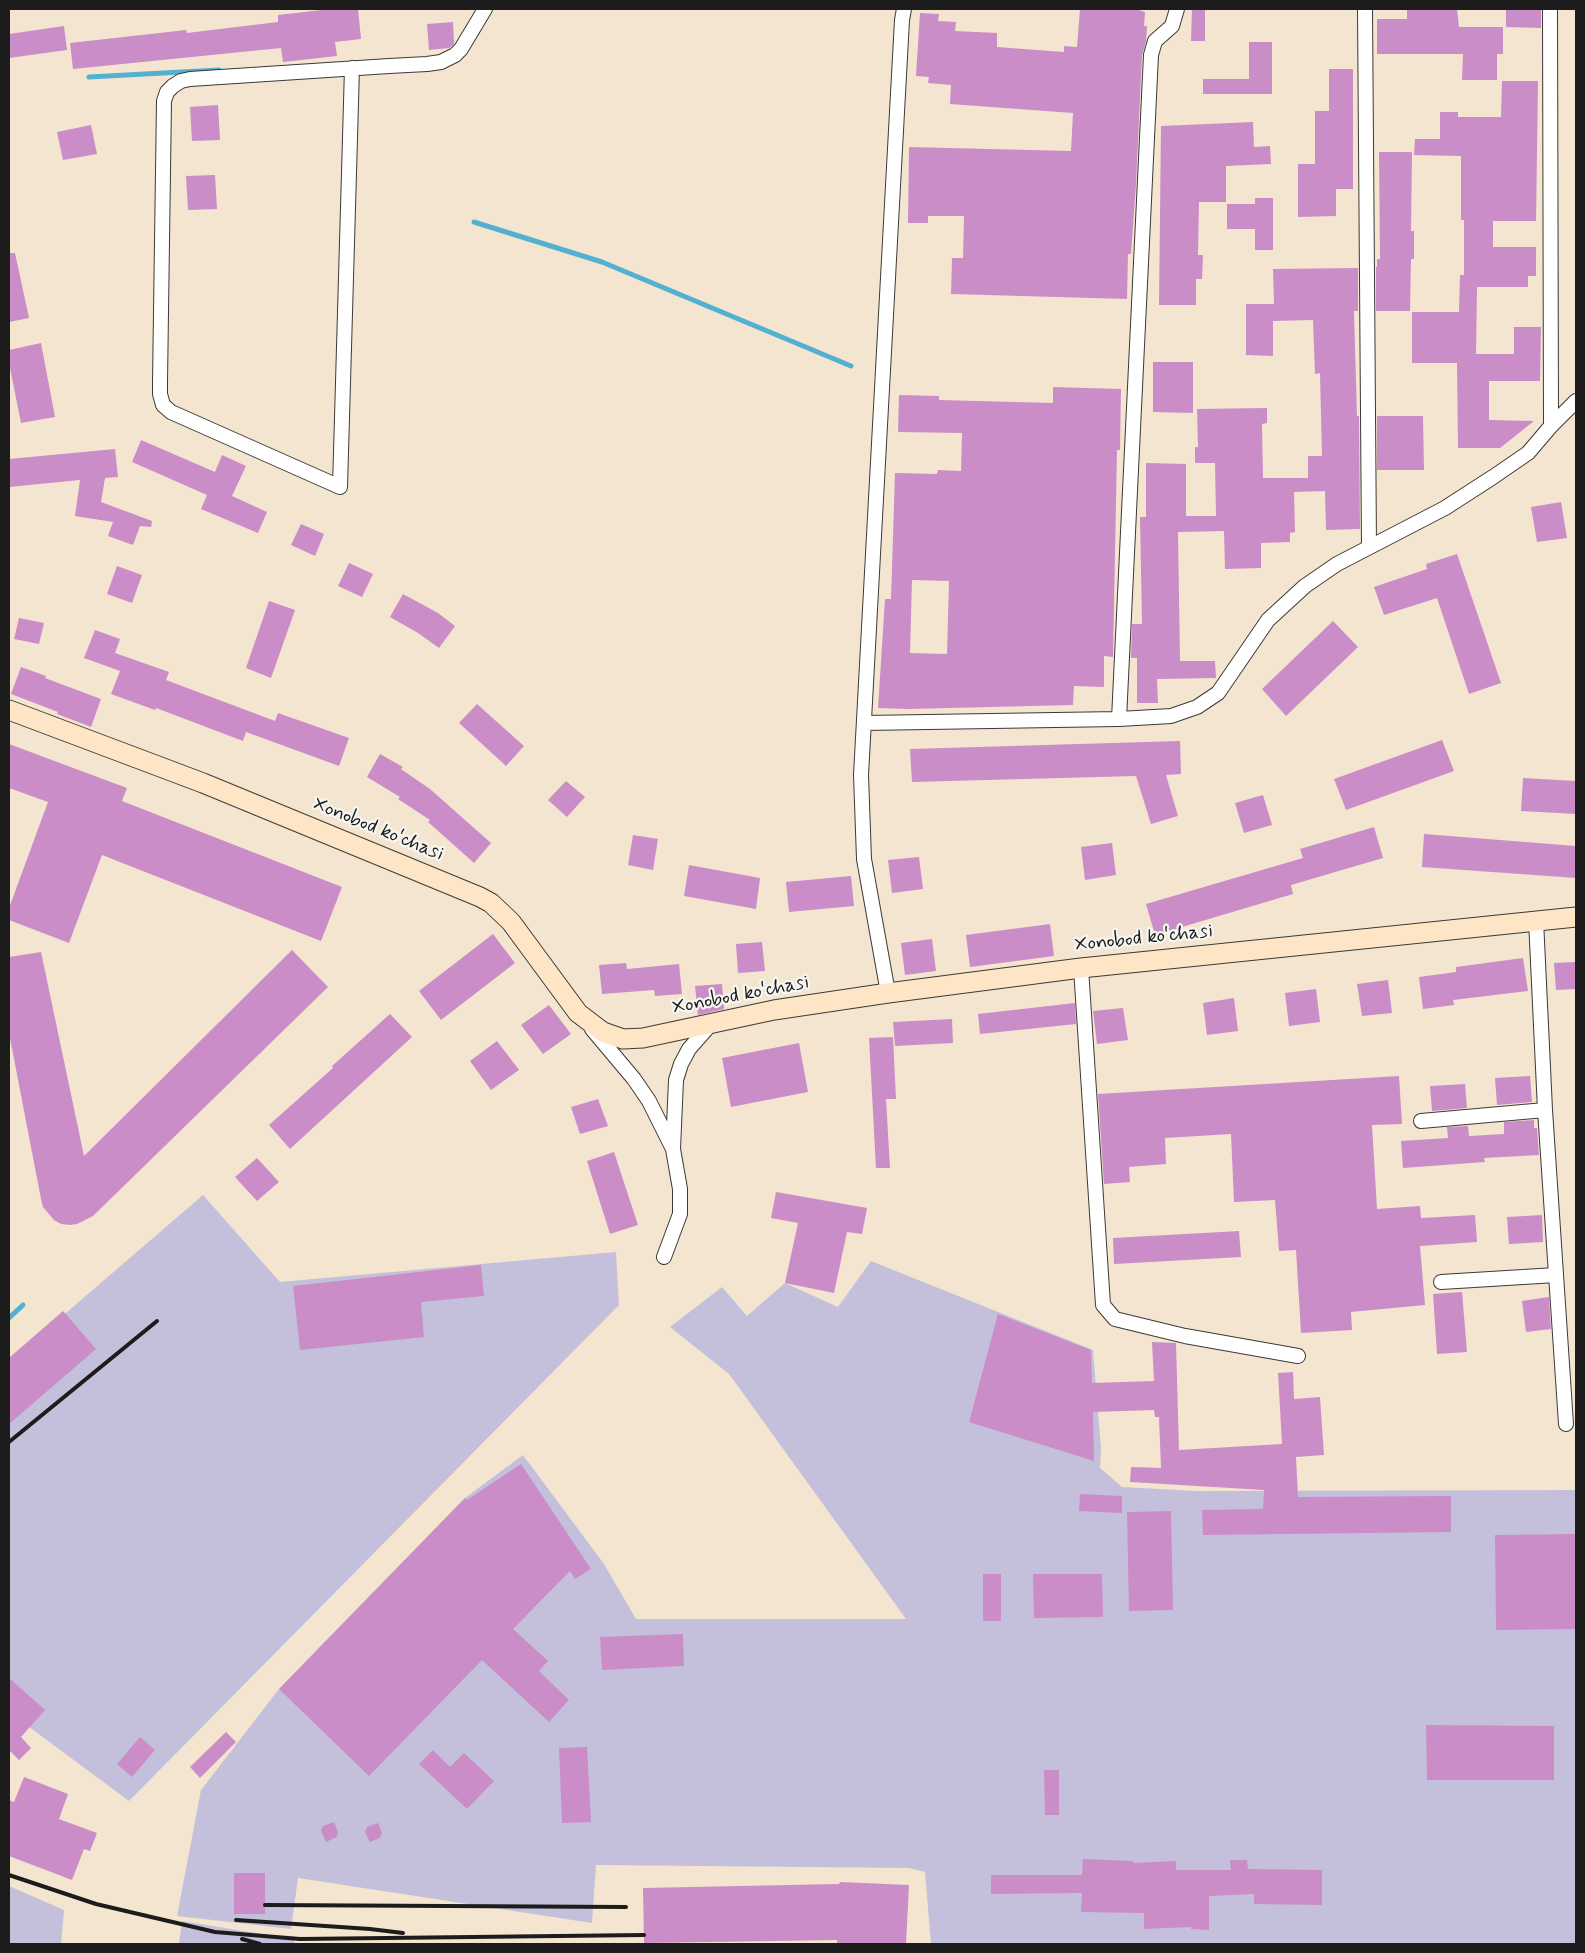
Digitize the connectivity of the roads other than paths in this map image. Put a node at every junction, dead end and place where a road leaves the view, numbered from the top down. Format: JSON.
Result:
{"nodes":[{"id":1,"x":485,"y":9,"type":"edge"},
{"id":2,"x":904,"y":9,"type":"edge"},
{"id":3,"x":1177,"y":9,"type":"edge"},
{"id":4,"x":1365,"y":9,"type":"edge"},
{"id":5,"x":1550,"y":9,"type":"edge"},
{"id":6,"x":352,"y":68,"type":"junction"},
{"id":7,"x":1576,"y":401,"type":"edge"},
{"id":8,"x":1551,"y":426,"type":"junction"},
{"id":9,"x":1370,"y":547,"type":"junction"},
{"id":10,"x":9,"y":710,"type":"edge"},
{"id":11,"x":1120,"y":719,"type":"junction"},
{"id":12,"x":864,"y":723,"type":"junction"},
{"id":13,"x":1576,"y":917,"type":"edge"},
{"id":14,"x":1536,"y":920,"type":"junction"},
{"id":15,"x":1081,"y":968,"type":"junction"},
{"id":16,"x":888,"y":993,"type":"junction"},
{"id":17,"x":578,"y":1013,"type":"junction"},
{"id":18,"x":712,"y":1023,"type":"junction"},
{"id":19,"x":1545,"y":1110,"type":"junction"},
{"id":20,"x":1421,"y":1121,"type":"dead end"},
{"id":21,"x":673,"y":1150,"type":"junction"},
{"id":22,"x":664,"y":1257,"type":"dead end"},
{"id":23,"x":1556,"y":1275,"type":"junction"},
{"id":24,"x":1442,"y":1282,"type":"dead end"},
{"id":25,"x":1298,"y":1356,"type":"dead end"},
{"id":26,"x":1566,"y":1424,"type":"dead end"}],
"edges":[{"from":1,"to":6,"type":"street"},
{"from":2,"to":12,"type":"street"},
{"from":3,"to":11,"type":"street"},
{"from":4,"to":9,"type":"street"},
{"from":5,"to":8,"type":"street"},
{"from":6,"to":6,"type":"street"},
{"from":7,"to":8,"type":"street"},
{"from":8,"to":9,"type":"street"},
{"from":9,"to":11,"type":"street"},
{"from":10,"to":17,"type":"main road","name":"Xonobod koʻchasi"},
{"from":11,"to":12,"type":"street"},
{"from":12,"to":16,"type":"street"},
{"from":13,"to":14,"type":"main road","name":"Xonobod koʻchasi"},
{"from":14,"to":15,"type":"main road","name":"Xonobod koʻchasi"},
{"from":14,"to":19,"type":"street"},
{"from":15,"to":16,"type":"main road","name":"Xonobod koʻchasi"},
{"from":15,"to":25,"type":"street"},
{"from":16,"to":18,"type":"main road","name":"Xonobod koʻchasi"},
{"from":17,"to":18,"type":"main road","name":"Xonobod koʻchasi"},
{"from":17,"to":21,"type":"street"},
{"from":18,"to":21,"type":"street"},
{"from":19,"to":20,"type":"street"},
{"from":19,"to":23,"type":"street"},
{"from":21,"to":22,"type":"street"},
{"from":23,"to":24,"type":"street"},
{"from":23,"to":26,"type":"street"}]}
